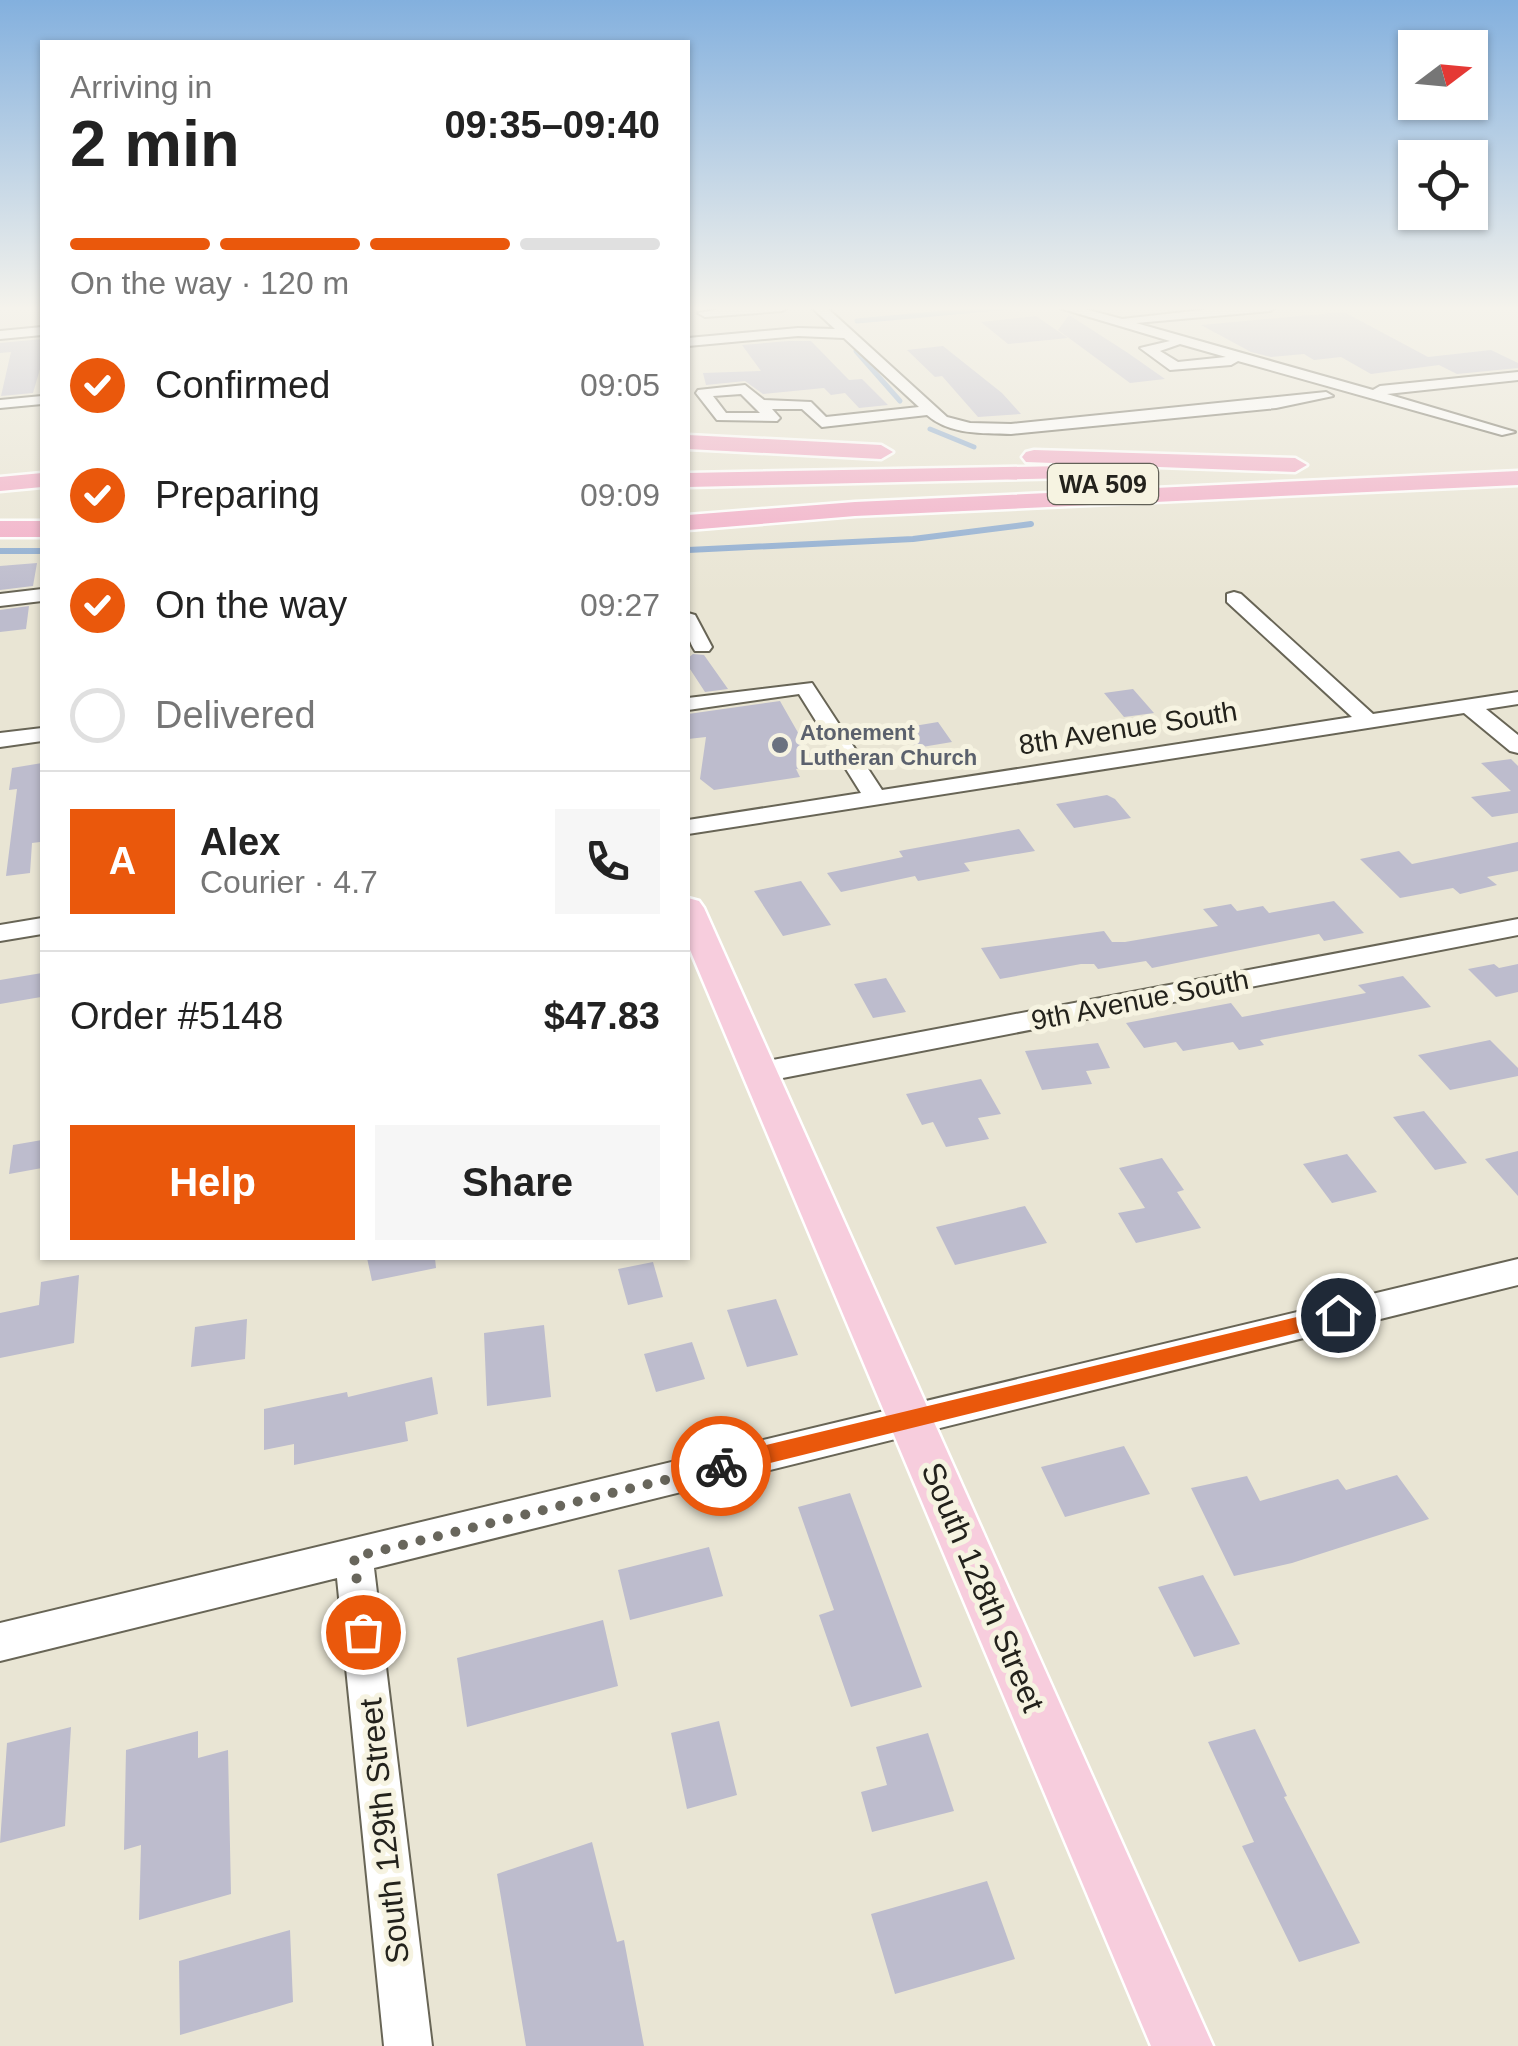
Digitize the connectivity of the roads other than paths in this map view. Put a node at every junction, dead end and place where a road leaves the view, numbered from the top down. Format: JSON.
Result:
{"nodes":[{"id":1,"x":920,"y":402,"type":"edge"},
{"id":2,"x":1286,"y":402,"type":"edge"},
{"id":3,"x":1403,"y":402,"type":"edge"},
{"id":4,"x":760,"y":404,"type":"dead end"},
{"id":5,"x":928,"y":410,"type":"junction"},
{"id":6,"x":1507,"y":432,"type":"dead end"},
{"id":7,"x":690,"y":442,"type":"edge"},
{"id":8,"x":1518,"y":462,"type":"edge"},
{"id":9,"x":1470,"y":463,"type":"junction"},
{"id":10,"x":1518,"y":477,"type":"edge"},
{"id":11,"x":40,"y":480,"type":"edge"},
{"id":12,"x":690,"y":480,"type":"edge"},
{"id":13,"x":0,"y":484,"type":"edge"},
{"id":14,"x":690,"y":491,"type":"edge"},
{"id":15,"x":40,"y":494,"type":"edge"},
{"id":16,"x":0,"y":496,"type":"edge"},
{"id":17,"x":40,"y":507,"type":"edge"},
{"id":18,"x":0,"y":509,"type":"edge"},
{"id":19,"x":690,"y":523,"type":"edge"},
{"id":20,"x":0,"y":529,"type":"edge"},
{"id":21,"x":40,"y":529,"type":"edge"},
{"id":22,"x":40,"y":596,"type":"edge"},
{"id":23,"x":1234,"y":598,"type":"dead end"},
{"id":24,"x":0,"y":600,"type":"edge"},
{"id":25,"x":690,"y":624,"type":"edge"},
{"id":26,"x":702,"y":647,"type":"dead end"},
{"id":27,"x":1518,"y":698,"type":"edge"},
{"id":28,"x":690,"y":704,"type":"edge"},
{"id":29,"x":1468,"y":706,"type":"junction"},
{"id":30,"x":1368,"y":720,"type":"junction"},
{"id":31,"x":40,"y":735,"type":"edge"},
{"id":32,"x":0,"y":740,"type":"edge"},
{"id":33,"x":1518,"y":746,"type":"edge"},
{"id":34,"x":876,"y":798,"type":"junction"},
{"id":35,"x":690,"y":828,"type":"edge"},
{"id":36,"x":690,"y":912,"type":"edge"},
{"id":37,"x":40,"y":926,"type":"edge"},
{"id":38,"x":1518,"y":927,"type":"edge"},
{"id":39,"x":0,"y":933,"type":"edge"},
{"id":40,"x":762,"y":1072,"type":"junction"},
{"id":41,"x":1518,"y":1272,"type":"edge"},
{"id":42,"x":908,"y":1419,"type":"junction"},
{"id":43,"x":354,"y":1557,"type":"junction"},
{"id":44,"x":0,"y":1642,"type":"edge"},
{"id":45,"x":408,"y":2046,"type":"edge"},
{"id":46,"x":1182,"y":2046,"type":"edge"}],
"edges":[{"from":1,"to":5,"type":"street"},
{"from":2,"to":5,"type":"street"},
{"from":3,"to":6,"type":"street"},
{"from":4,"to":5,"type":"street"},
{"from":7,"to":9,"type":"highway"},
{"from":8,"to":9,"type":"highway","number":"WA 509"},
{"from":9,"to":12,"type":"highway","number":"WA 509"},
{"from":10,"to":14,"type":"highway","number":"WA 509"},
{"from":10,"to":19,"type":"highway"},
{"from":11,"to":13,"type":"highway"},
{"from":15,"to":16,"type":"highway"},
{"from":17,"to":18,"type":"highway"},
{"from":20,"to":21,"type":"highway"},
{"from":22,"to":24,"type":"street"},
{"from":23,"to":30,"type":"street"},
{"from":25,"to":26,"type":"street"},
{"from":27,"to":29,"type":"street","name":"8th Avenue South"},
{"from":28,"to":34,"type":"street"},
{"from":29,"to":30,"type":"street","name":"8th Avenue South"},
{"from":29,"to":33,"type":"street"},
{"from":30,"to":34,"type":"street","name":"8th Avenue South"},
{"from":31,"to":32,"type":"street"},
{"from":34,"to":35,"type":"street","name":"8th Avenue South"},
{"from":36,"to":40,"type":"main road","name":"South 128th Street"},
{"from":37,"to":39,"type":"street"},
{"from":38,"to":40,"type":"street","name":"9th Avenue South"},
{"from":40,"to":42,"type":"main road","name":"South 128th Street"},
{"from":41,"to":42,"type":"street"},
{"from":42,"to":43,"type":"street"},
{"from":42,"to":46,"type":"main road","name":"South 128th Street"},
{"from":43,"to":44,"type":"street"},
{"from":43,"to":45,"type":"street","name":"South 129th Street"}]}
